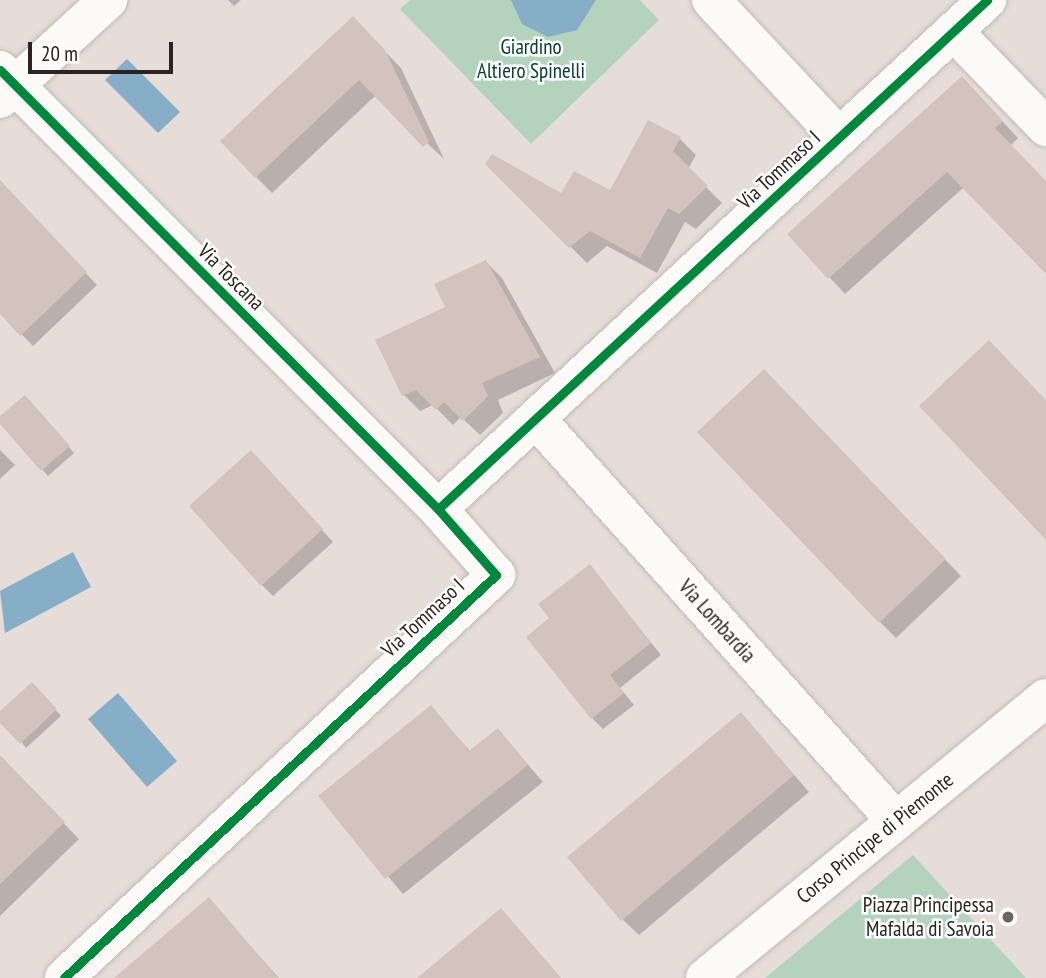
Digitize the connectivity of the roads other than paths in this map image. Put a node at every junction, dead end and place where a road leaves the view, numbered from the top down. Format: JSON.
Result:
{"nodes":[{"id":1,"x":108,"y":0,"type":"edge"},
{"id":2,"x":711,"y":0,"type":"edge"},
{"id":3,"x":987,"y":0,"type":"edge"},
{"id":4,"x":953,"y":31,"type":"junction"},
{"id":5,"x":5,"y":85,"type":"edge"},
{"id":6,"x":1046,"y":127,"type":"edge"},
{"id":7,"x":839,"y":137,"type":"junction"},
{"id":8,"x":538,"y":421,"type":"junction"},
{"id":9,"x":438,"y":509,"type":"junction"},
{"id":10,"x":1046,"y":698,"type":"edge"},
{"id":11,"x":896,"y":821,"type":"junction"},
{"id":12,"x":64,"y":978,"type":"edge"},
{"id":13,"x":705,"y":978,"type":"edge"}],
"edges":[{"from":1,"to":5,"type":"street"},
{"from":2,"to":7,"type":"street"},
{"from":3,"to":4,"type":"street","name":"Via Tommaso I"},
{"from":4,"to":6,"type":"street"},
{"from":4,"to":7,"type":"street","name":"Via Tommaso I"},
{"from":5,"to":9,"type":"street","name":"Via Toscana"},
{"from":7,"to":8,"type":"street","name":"Via Tommaso I"},
{"from":8,"to":9,"type":"street","name":"Via Tommaso I"},
{"from":8,"to":11,"type":"street","name":"Via Lombardia"},
{"from":9,"to":12,"type":"street","name":"Via Tommaso I"},
{"from":10,"to":11,"type":"street","name":"Corso Principe di Piemonte"},
{"from":11,"to":13,"type":"street","name":"Corso Principe di Piemonte"}]}
